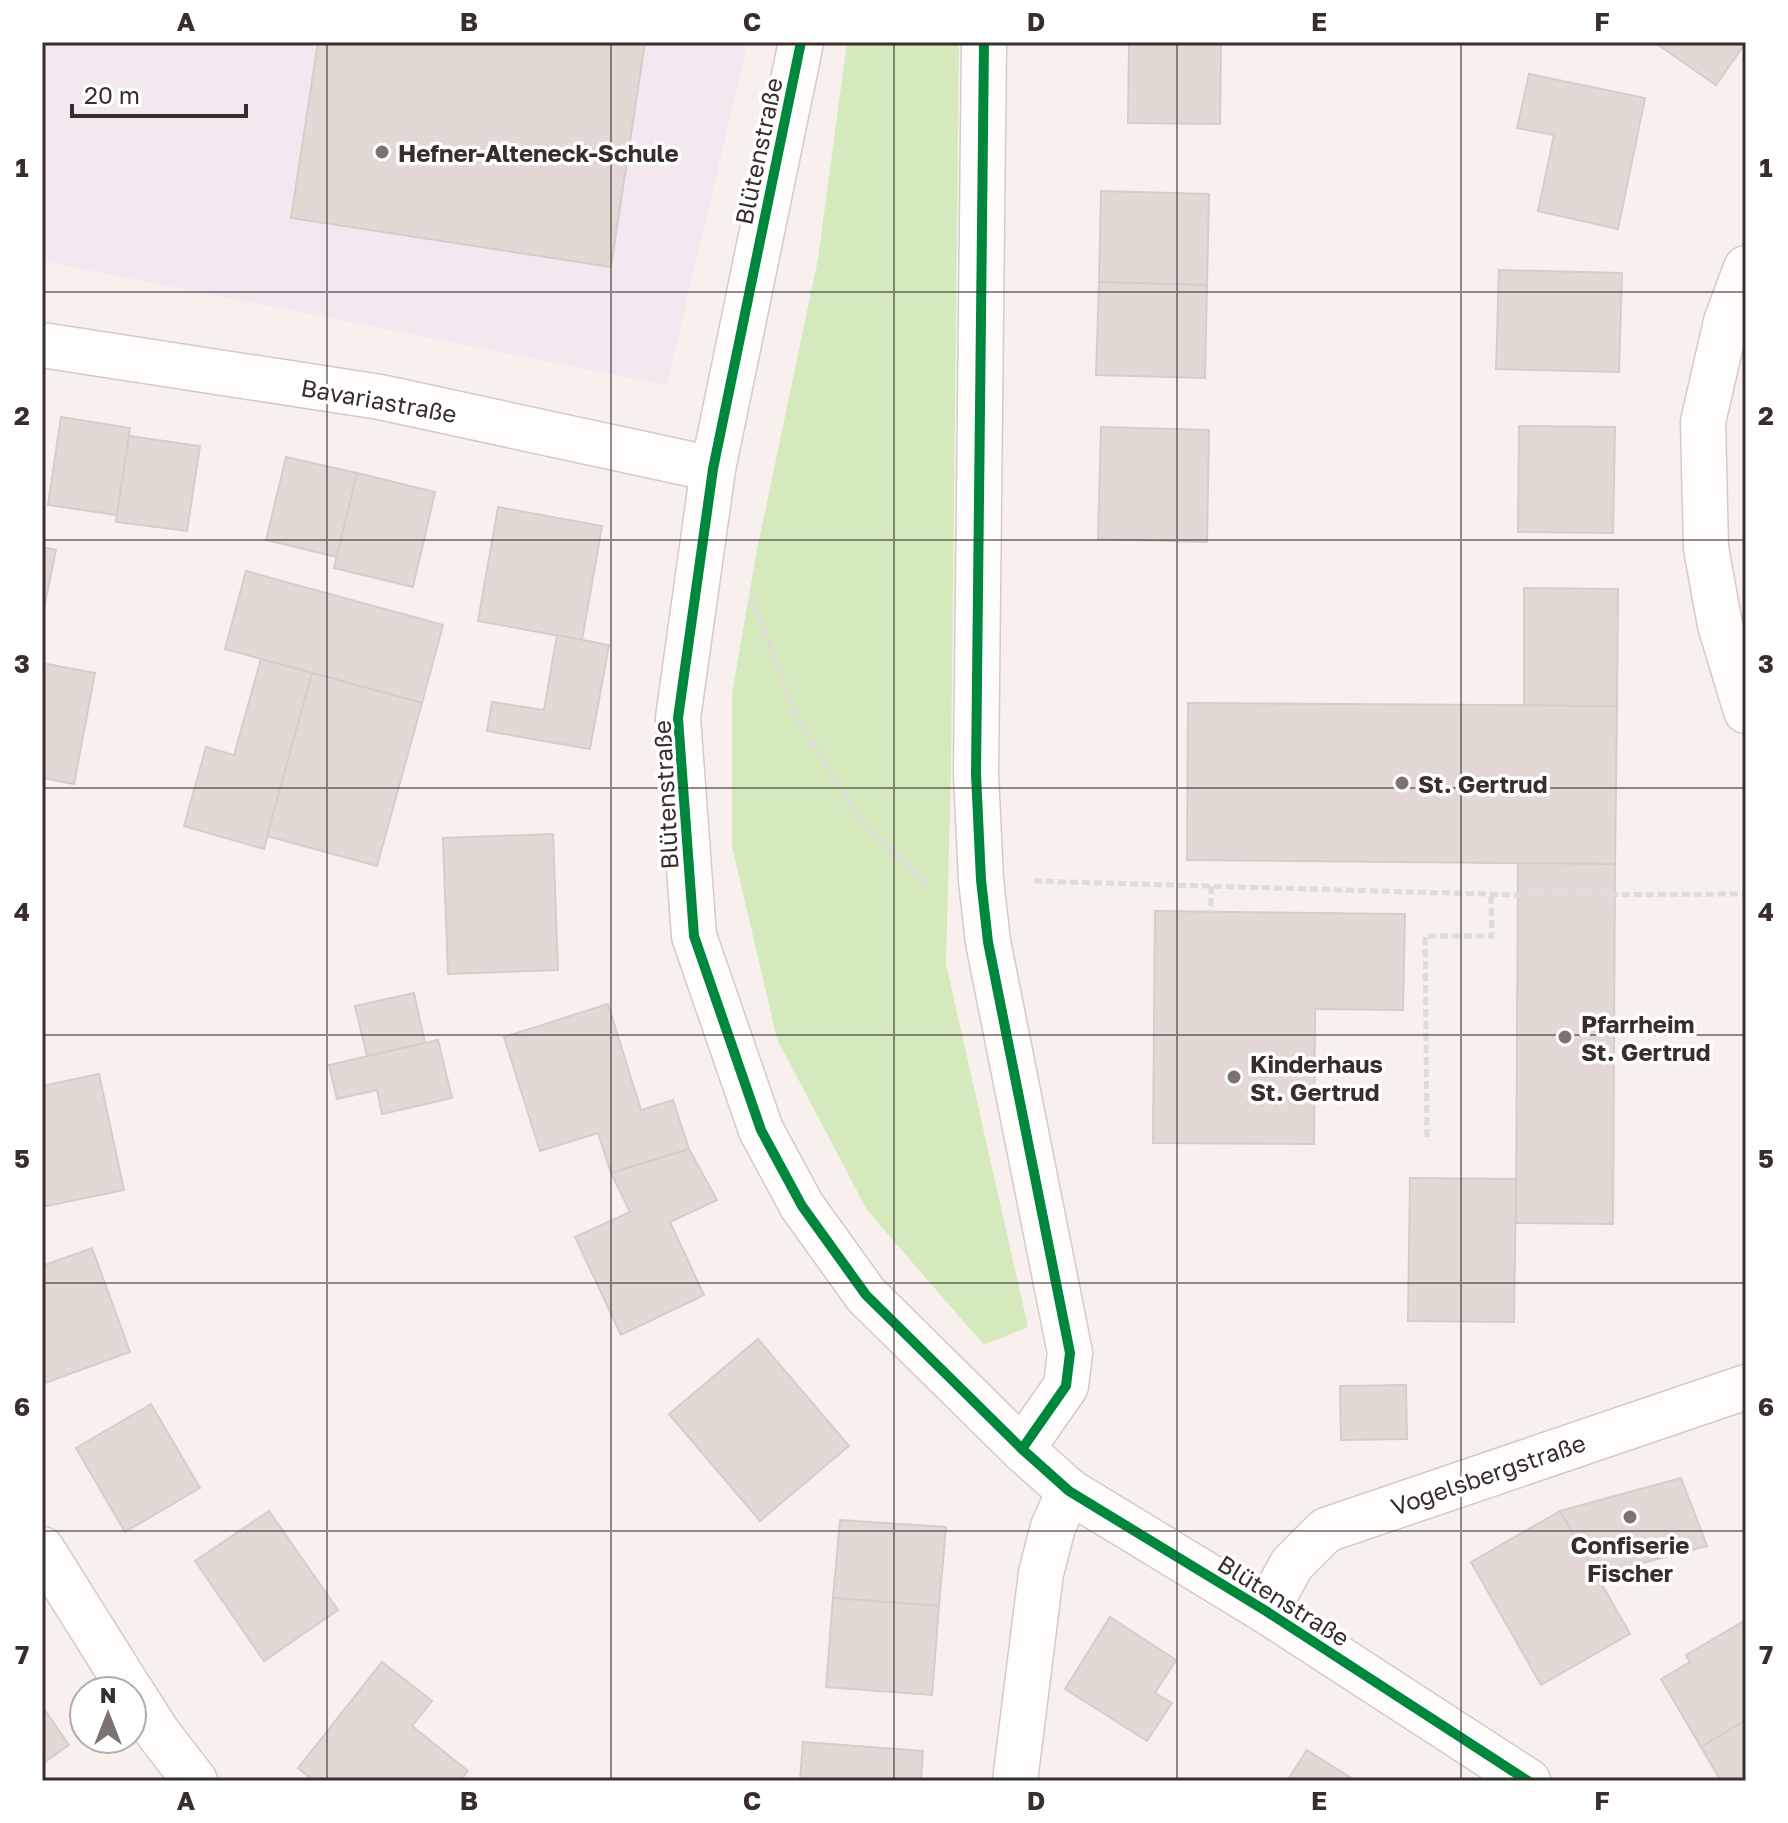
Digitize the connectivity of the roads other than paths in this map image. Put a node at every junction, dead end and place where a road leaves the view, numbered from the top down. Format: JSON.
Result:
{"nodes":[{"id":1,"x":801,"y":42,"type":"edge"},
{"id":2,"x":984,"y":42,"type":"edge"},
{"id":3,"x":1746,"y":268,"type":"edge"},
{"id":4,"x":42,"y":345,"type":"edge"},
{"id":5,"x":713,"y":469,"type":"junction"},
{"id":6,"x":1746,"y":711,"type":"edge"},
{"id":7,"x":1746,"y":1387,"type":"edge"},
{"id":8,"x":1022,"y":1449,"type":"junction"},
{"id":9,"x":1069,"y":1491,"type":"junction"},
{"id":10,"x":42,"y":1549,"type":"edge"},
{"id":11,"x":1266,"y":1611,"type":"junction"},
{"id":12,"x":121,"y":1675,"type":"edge"},
{"id":13,"x":148,"y":1717,"type":"edge"},
{"id":14,"x":195,"y":1781,"type":"edge"},
{"id":15,"x":1015,"y":1781,"type":"edge"},
{"id":16,"x":1528,"y":1781,"type":"edge"}],
"edges":[{"from":1,"to":5,"type":"street","name":"Blütenstraße"},
{"from":2,"to":8,"type":"street"},
{"from":3,"to":6,"type":"street"},
{"from":4,"to":5,"type":"street","name":"Bavariastraße"},
{"from":5,"to":8,"type":"street","name":"Blütenstraße"},
{"from":7,"to":11,"type":"street","name":"Vogelsbergstraße"},
{"from":8,"to":9,"type":"street","name":"Blütenstraße"},
{"from":9,"to":11,"type":"street","name":"Blütenstraße"},
{"from":9,"to":15,"type":"street"},
{"from":10,"to":12,"type":"street"},
{"from":11,"to":16,"type":"street","name":"Blütenstraße"},
{"from":13,"to":14,"type":"street"}]}
